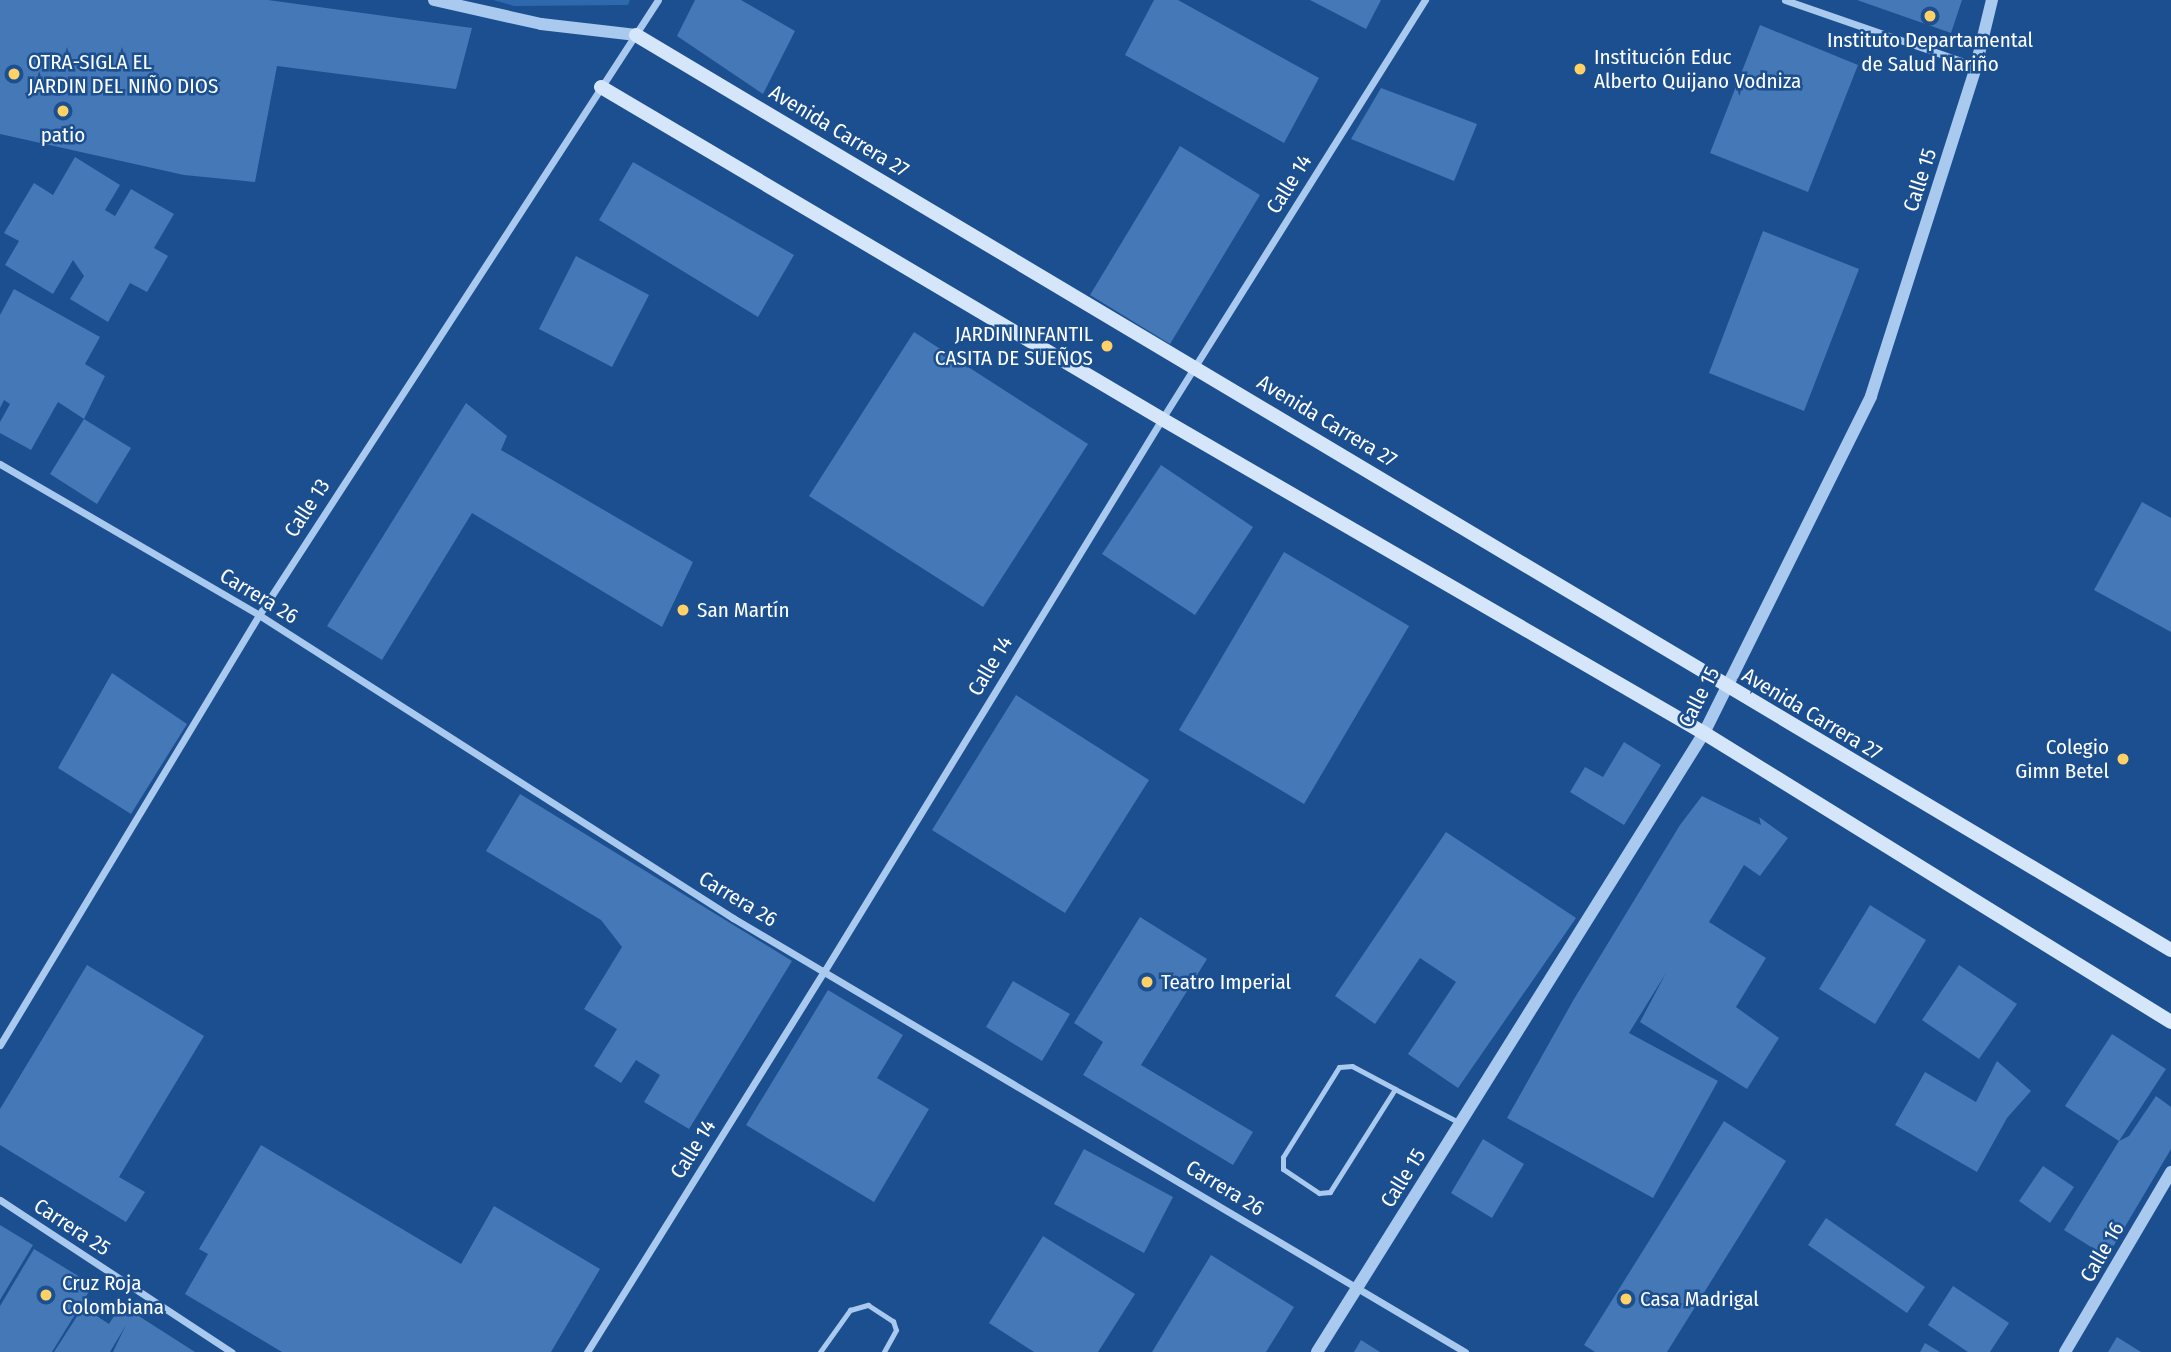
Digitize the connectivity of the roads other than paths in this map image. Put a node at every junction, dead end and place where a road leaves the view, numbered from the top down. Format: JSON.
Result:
{"nodes":[{"id":1,"x":434,"y":0,"type":"edge"},
{"id":2,"x":658,"y":0,"type":"edge"},
{"id":3,"x":1425,"y":0,"type":"edge"},
{"id":4,"x":1785,"y":0,"type":"edge"},
{"id":5,"x":1992,"y":0,"type":"edge"},
{"id":6,"x":636,"y":35,"type":"junction"},
{"id":7,"x":1976,"y":66,"type":"junction"},
{"id":8,"x":601,"y":87,"type":"junction"},
{"id":9,"x":1195,"y":366,"type":"junction"},
{"id":10,"x":1162,"y":419,"type":"junction"},
{"id":11,"x":0,"y":464,"type":"edge"},
{"id":12,"x":259,"y":615,"type":"junction"},
{"id":13,"x":1725,"y":687,"type":"junction"},
{"id":14,"x":1704,"y":733,"type":"junction"},
{"id":15,"x":2171,"y":950,"type":"edge"},
{"id":16,"x":825,"y":970,"type":"junction"},
{"id":17,"x":2171,"y":1022,"type":"edge"},
{"id":18,"x":0,"y":1045,"type":"edge"},
{"id":19,"x":1395,"y":1089,"type":"junction"},
{"id":20,"x":1460,"y":1123,"type":"junction"},
{"id":21,"x":2171,"y":1172,"type":"edge"},
{"id":22,"x":0,"y":1200,"type":"edge"},
{"id":23,"x":1357,"y":1286,"type":"junction"},
{"id":24,"x":230,"y":1352,"type":"edge"},
{"id":25,"x":587,"y":1352,"type":"edge"},
{"id":26,"x":820,"y":1352,"type":"edge"},
{"id":27,"x":884,"y":1352,"type":"edge"},
{"id":28,"x":1317,"y":1352,"type":"edge"},
{"id":29,"x":1465,"y":1352,"type":"edge"},
{"id":30,"x":2065,"y":1352,"type":"edge"}],
"edges":[{"from":1,"to":6,"type":"street","name":"Avenida Carrera 27"},
{"from":2,"to":6,"type":"street","name":"Calle 13"},
{"from":3,"to":9,"type":"street","name":"Calle 14"},
{"from":4,"to":7,"type":"street"},
{"from":5,"to":7,"type":"street","name":"Calle 15"},
{"from":6,"to":8,"type":"street","name":"Calle 13"},
{"from":6,"to":9,"type":"main road","name":"Avenida Carrera 27"},
{"from":7,"to":13,"type":"street","name":"Calle 15"},
{"from":8,"to":10,"type":"main road"},
{"from":8,"to":12,"type":"street","name":"Calle 13"},
{"from":9,"to":10,"type":"street","name":"Calle 14"},
{"from":9,"to":13,"type":"main road","name":"Avenida Carrera 27"},
{"from":10,"to":14,"type":"main road"},
{"from":10,"to":16,"type":"street","name":"Calle 14"},
{"from":11,"to":12,"type":"street","name":"Carrera 26"},
{"from":12,"to":16,"type":"street","name":"Carrera 26"},
{"from":12,"to":18,"type":"street","name":"Calle 13"},
{"from":13,"to":14,"type":"street","name":"Calle 15"},
{"from":13,"to":15,"type":"main road","name":"Avenida Carrera 27"},
{"from":14,"to":17,"type":"main road"},
{"from":14,"to":20,"type":"street","name":"Calle 15"},
{"from":16,"to":23,"type":"street","name":"Carrera 26"},
{"from":16,"to":25,"type":"street","name":"Calle 14"},
{"from":19,"to":19,"type":"lane"},
{"from":19,"to":20,"type":"lane"},
{"from":20,"to":23,"type":"street","name":"Calle 15"},
{"from":21,"to":30,"type":"street","name":"Calle 16"},
{"from":22,"to":24,"type":"street","name":"Carrera 25"},
{"from":23,"to":28,"type":"street","name":"Calle 15"},
{"from":23,"to":29,"type":"street","name":"Carrera 26"},
{"from":26,"to":27,"type":"lane"}]}
